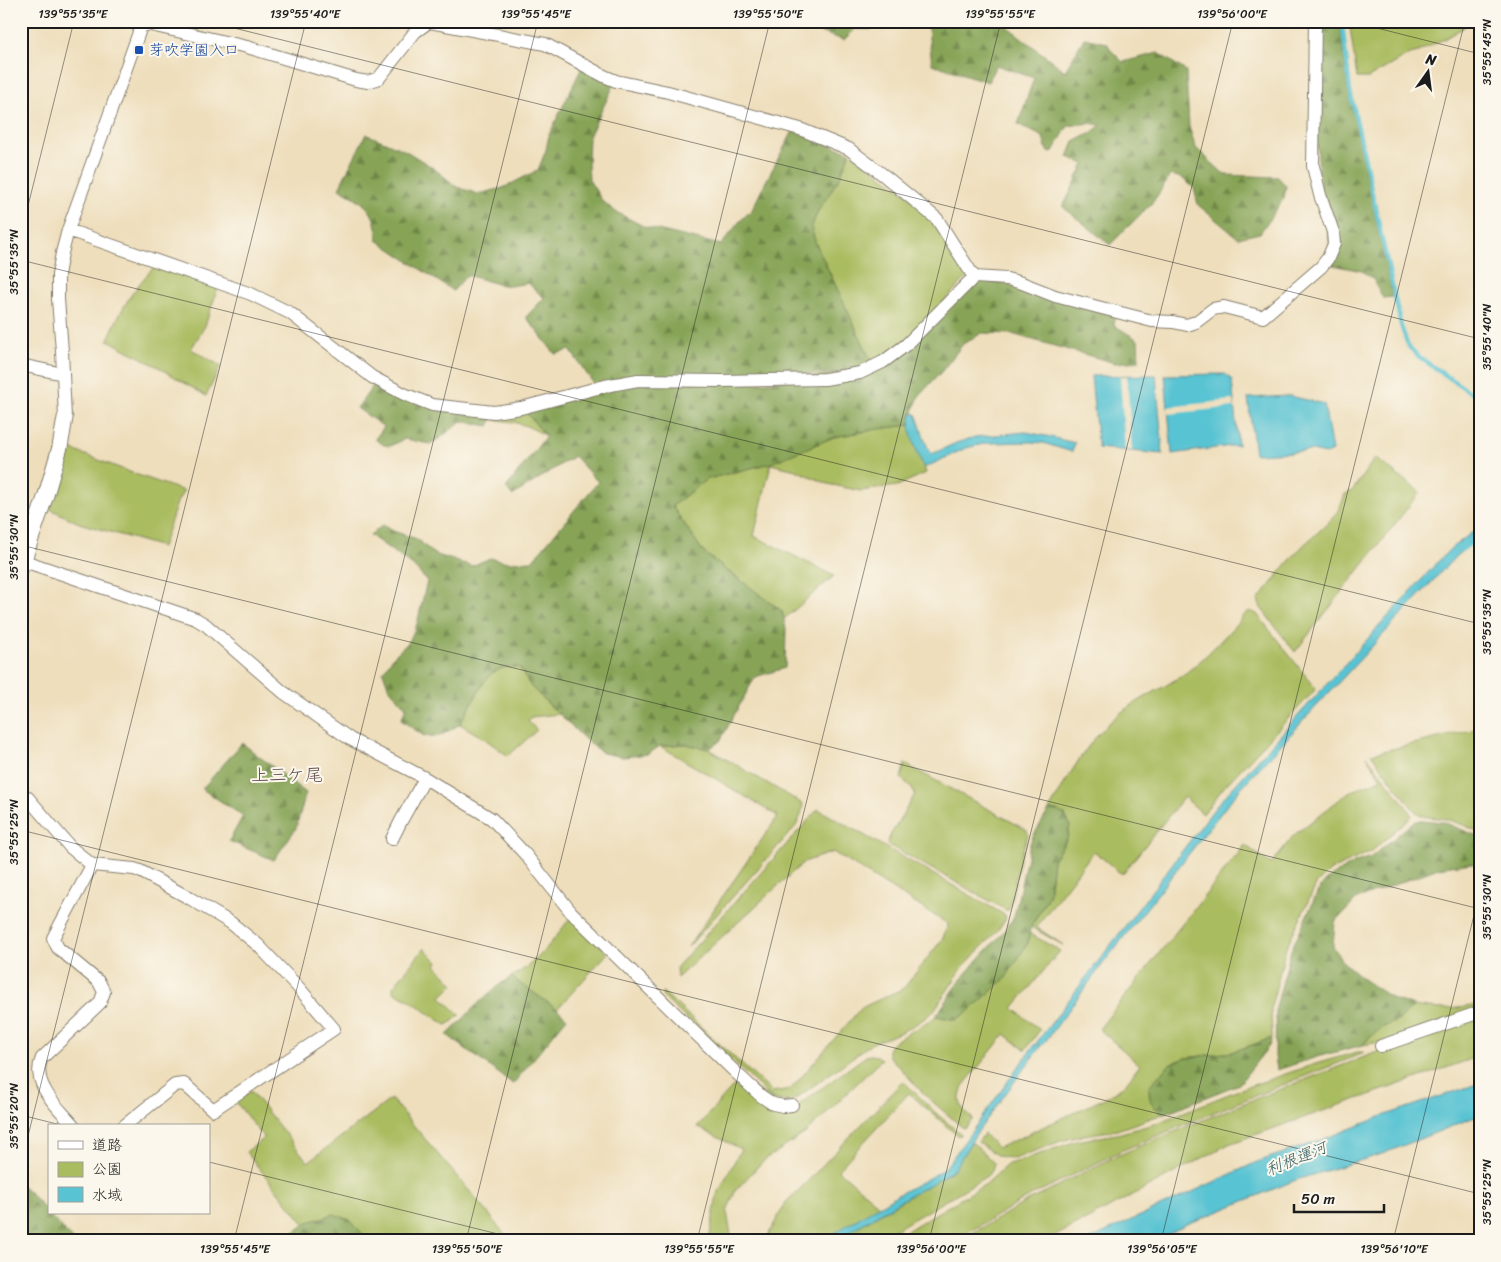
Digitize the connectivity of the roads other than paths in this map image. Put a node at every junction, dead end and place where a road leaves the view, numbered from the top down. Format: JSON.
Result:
{"nodes":[{"id":1,"x":430,"y":21,"type":"edge"},
{"id":2,"x":1315,"y":21,"type":"edge"},
{"id":3,"x":143,"y":22,"type":"edge"},
{"id":4,"x":68,"y":230,"type":"junction"},
{"id":5,"x":974,"y":277,"type":"junction"},
{"id":6,"x":21,"y":365,"type":"edge"},
{"id":7,"x":63,"y":374,"type":"junction"},
{"id":8,"x":65,"y":418,"type":"joint"},
{"id":9,"x":23,"y":564,"type":"edge"},
{"id":10,"x":425,"y":778,"type":"junction"},
{"id":11,"x":21,"y":793,"type":"edge"},
{"id":12,"x":392,"y":839,"type":"dead end"},
{"id":13,"x":92,"y":865,"type":"junction"},
{"id":14,"x":1480,"y":1012,"type":"edge"},
{"id":15,"x":1381,"y":1046,"type":"dead end"},
{"id":16,"x":792,"y":1106,"type":"dead end"},
{"id":17,"x":72,"y":1124,"type":"edge"},
{"id":18,"x":126,"y":1124,"type":"edge"}],
"edges":[{"from":1,"to":3,"type":"street"},
{"from":1,"to":5,"type":"street"},
{"from":2,"to":5,"type":"street"},
{"from":3,"to":4,"type":"street"},
{"from":4,"to":5,"type":"street"},
{"from":4,"to":7,"type":"street"},
{"from":6,"to":7,"type":"street"},
{"from":7,"to":8,"type":"street"},
{"from":8,"to":9,"type":"street"},
{"from":9,"to":10,"type":"street"},
{"from":10,"to":12,"type":"street"},
{"from":10,"to":16,"type":"street"},
{"from":11,"to":13,"type":"street"},
{"from":13,"to":17,"type":"street"},
{"from":13,"to":18,"type":"street"},
{"from":14,"to":15,"type":"street"}]}
